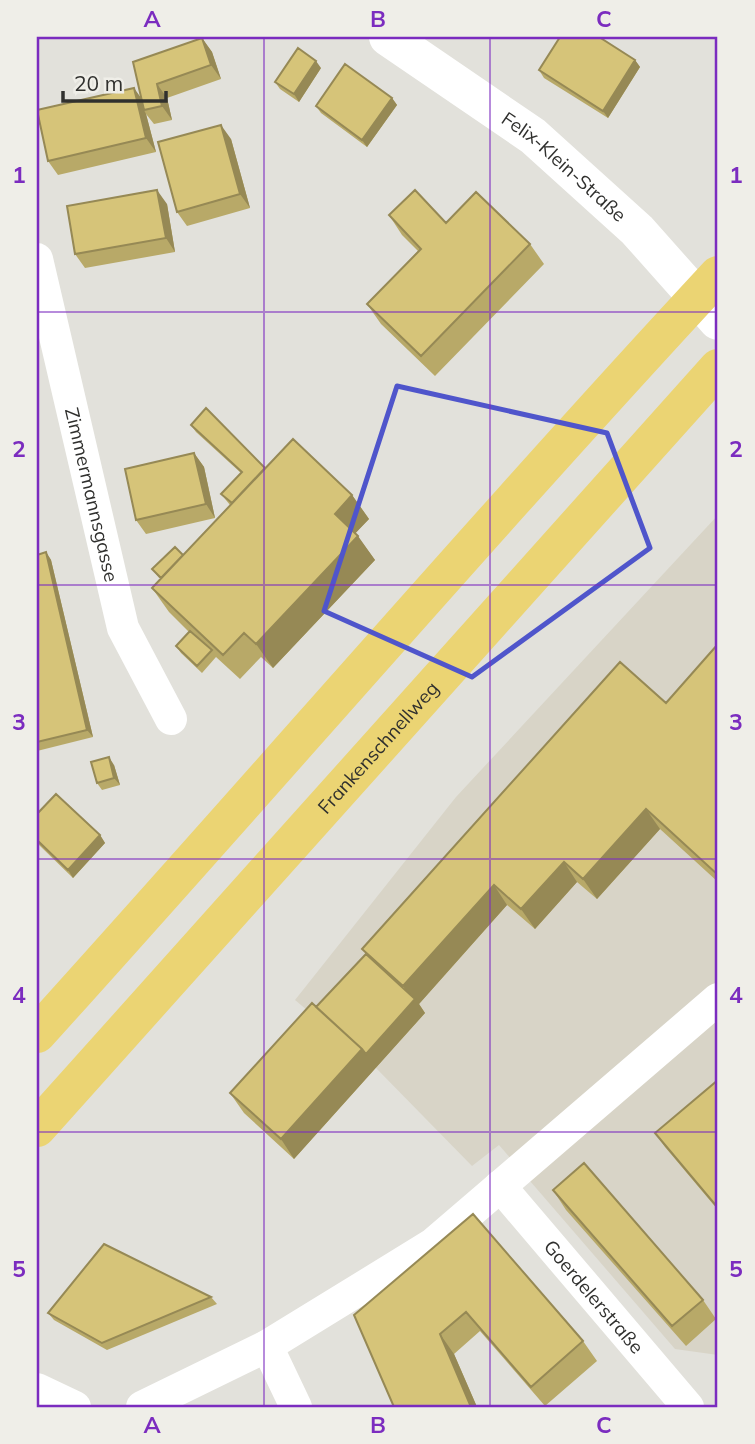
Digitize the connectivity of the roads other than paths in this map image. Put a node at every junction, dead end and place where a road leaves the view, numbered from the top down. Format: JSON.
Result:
{"nodes":[{"id":1,"x":388,"y":37,"type":"edge"},
{"id":2,"x":37,"y":259,"type":"edge"},
{"id":3,"x":718,"y":275,"type":"edge"},
{"id":4,"x":718,"y":321,"type":"edge"},
{"id":5,"x":718,"y":368,"type":"edge"},
{"id":6,"x":171,"y":719,"type":"dead end"},
{"id":7,"x":718,"y":999,"type":"edge"},
{"id":8,"x":37,"y":1034,"type":"edge"},
{"id":9,"x":37,"y":1128,"type":"edge"},
{"id":10,"x":500,"y":1186,"type":"junction"},
{"id":11,"x":267,"y":1346,"type":"junction"},
{"id":12,"x":37,"y":1389,"type":"edge"},
{"id":13,"x":75,"y":1407,"type":"edge"},
{"id":14,"x":142,"y":1407,"type":"edge"},
{"id":15,"x":296,"y":1407,"type":"edge"},
{"id":16,"x":688,"y":1407,"type":"edge"}],
"edges":[{"from":1,"to":4,"type":"street","name":"Felix-Klein-Straße"},
{"from":2,"to":6,"type":"street","name":"Zimmermannsgasse"},
{"from":3,"to":8,"type":"highway"},
{"from":5,"to":9,"type":"highway","name":"Frankenschnellweg"},
{"from":7,"to":10,"type":"street"},
{"from":10,"to":11,"type":"street"},
{"from":10,"to":16,"type":"street","name":"Goerdelerstraße"},
{"from":11,"to":14,"type":"street"},
{"from":11,"to":15,"type":"street"},
{"from":12,"to":13,"type":"street"}]}
